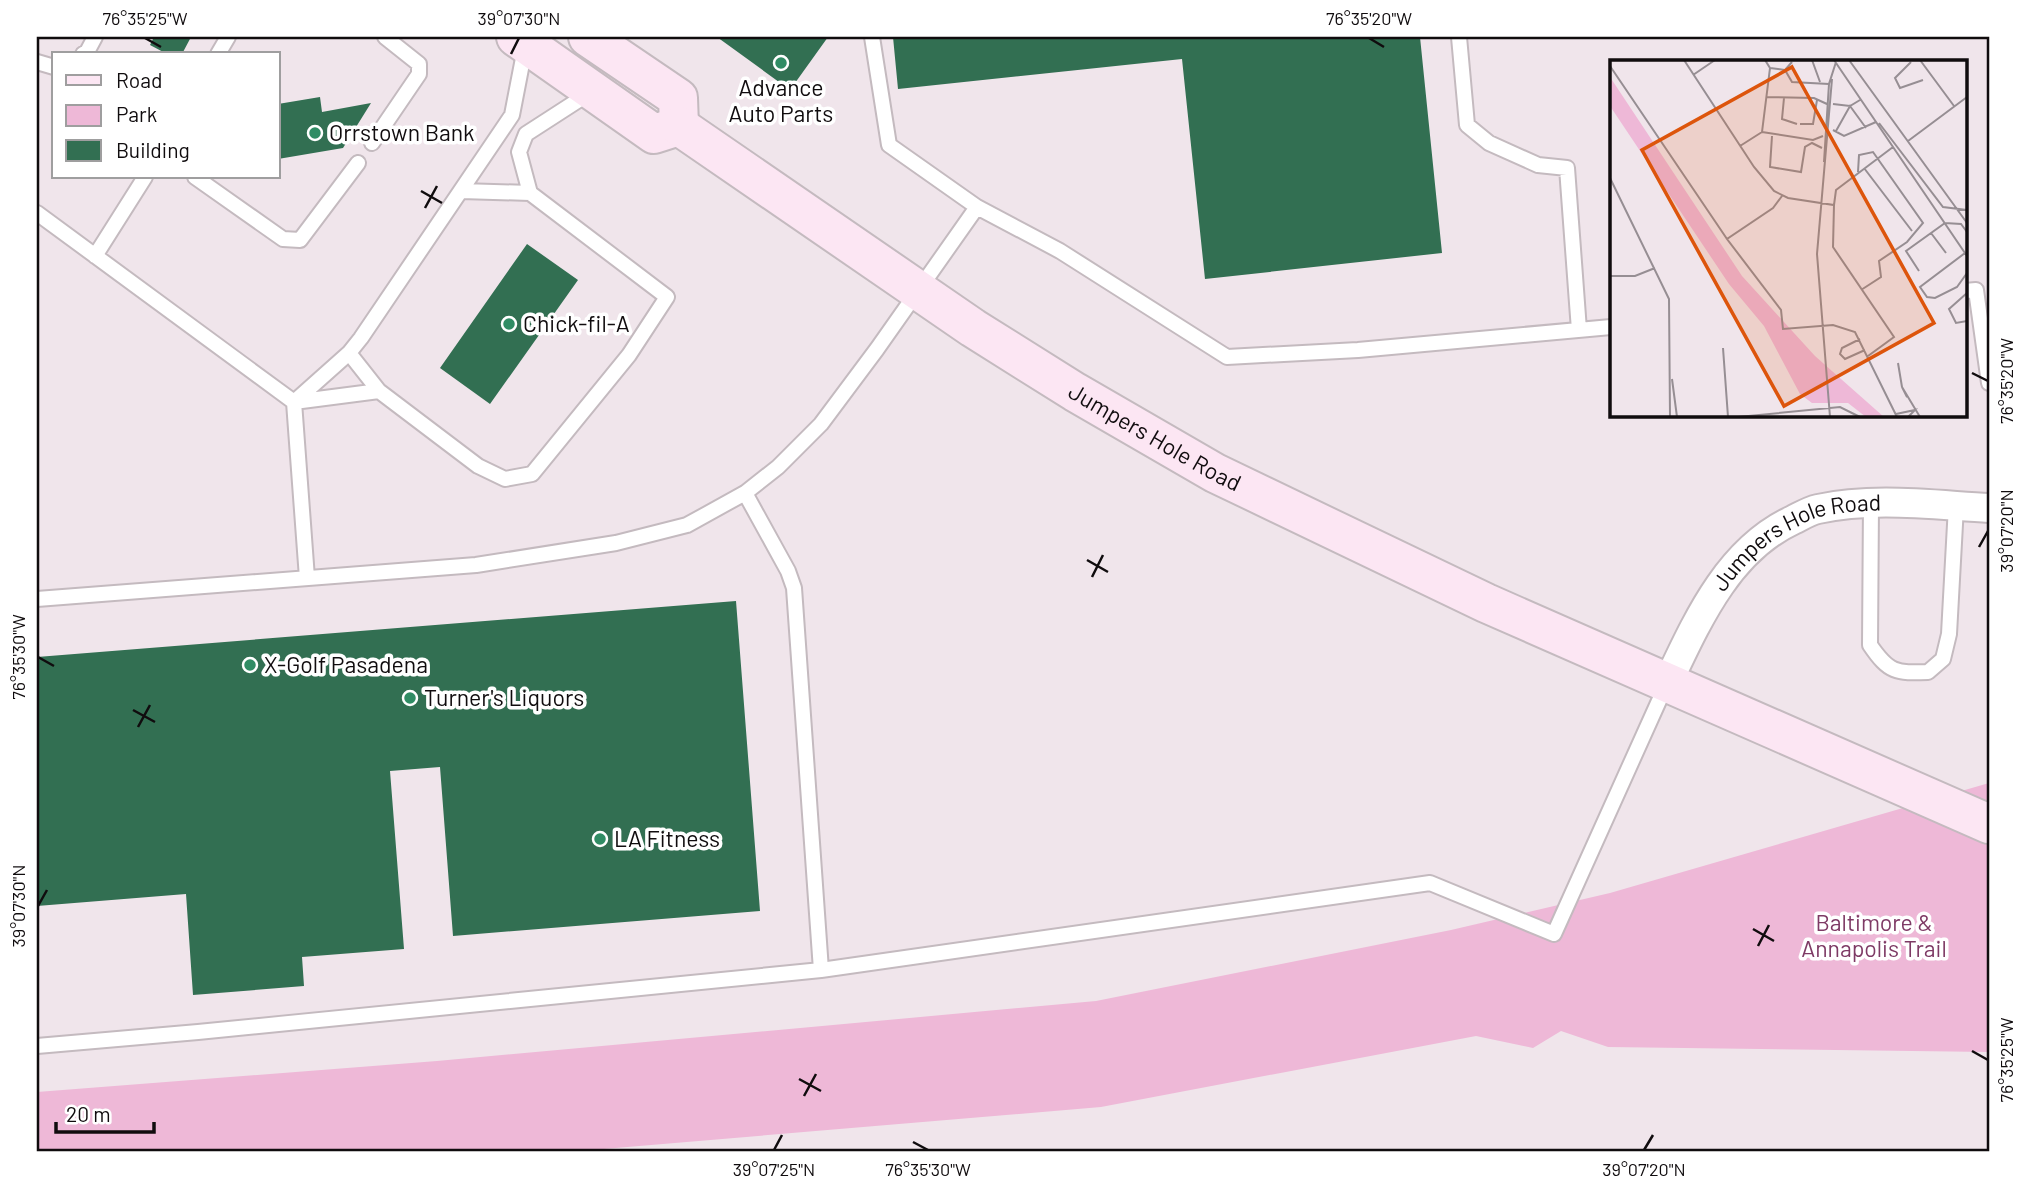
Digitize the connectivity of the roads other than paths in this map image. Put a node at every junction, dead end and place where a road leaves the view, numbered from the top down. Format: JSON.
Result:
{"nodes":[{"id":1,"x":385,"y":37,"type":"edge"},
{"id":2,"x":588,"y":37,"type":"edge"},
{"id":3,"x":872,"y":37,"type":"edge"},
{"id":4,"x":1459,"y":37,"type":"edge"},
{"id":5,"x":521,"y":40,"type":"edge"},
{"id":6,"x":593,"y":91,"type":"junction"},
{"id":7,"x":679,"y":127,"type":"junction"},
{"id":8,"x":372,"y":143,"type":"dead end"},
{"id":9,"x":358,"y":163,"type":"dead end"},
{"id":10,"x":144,"y":178,"type":"edge"},
{"id":11,"x":196,"y":178,"type":"edge"},
{"id":12,"x":461,"y":191,"type":"junction"},
{"id":13,"x":530,"y":193,"type":"junction"},
{"id":14,"x":977,"y":207,"type":"junction"},
{"id":15,"x":37,"y":213,"type":"edge"},
{"id":16,"x":95,"y":256,"type":"junction"},
{"id":17,"x":917,"y":291,"type":"junction"},
{"id":18,"x":1966,"y":291,"type":"edge"},
{"id":19,"x":1610,"y":327,"type":"edge"},
{"id":20,"x":1580,"y":330,"type":"junction"},
{"id":21,"x":349,"y":353,"type":"junction"},
{"id":22,"x":1989,"y":383,"type":"edge"},
{"id":23,"x":379,"y":391,"type":"junction"},
{"id":24,"x":294,"y":402,"type":"junction"},
{"id":25,"x":745,"y":493,"type":"junction"},
{"id":26,"x":1871,"y":503,"type":"junction"},
{"id":27,"x":1956,"y":506,"type":"junction"},
{"id":28,"x":1989,"y":508,"type":"edge"},
{"id":29,"x":307,"y":578,"type":"junction"},
{"id":30,"x":37,"y":599,"type":"edge"},
{"id":31,"x":1668,"y":682,"type":"junction"},
{"id":32,"x":1989,"y":824,"type":"edge"},
{"id":33,"x":821,"y":970,"type":"junction"},
{"id":34,"x":37,"y":1046,"type":"edge"}],
"edges":[{"from":1,"to":8,"type":"lane"},
{"from":2,"to":7,"type":"main road"},
{"from":3,"to":14,"type":"lane"},
{"from":4,"to":20,"type":"lane"},
{"from":5,"to":6,"type":"main road"},
{"from":5,"to":12,"type":"lane"},
{"from":6,"to":7,"type":"main road"},
{"from":6,"to":13,"type":"lane"},
{"from":7,"to":17,"type":"main road","name":"Jumpers Hole Road"},
{"from":9,"to":11,"type":"lane"},
{"from":10,"to":16,"type":"lane"},
{"from":12,"to":13,"type":"lane"},
{"from":12,"to":21,"type":"lane"},
{"from":13,"to":23,"type":"lane"},
{"from":14,"to":17,"type":"lane"},
{"from":14,"to":20,"type":"lane"},
{"from":15,"to":16,"type":"lane"},
{"from":16,"to":24,"type":"lane"},
{"from":17,"to":25,"type":"lane"},
{"from":17,"to":31,"type":"main road","name":"Jumpers Hole Road"},
{"from":18,"to":22,"type":"lane"},
{"from":19,"to":20,"type":"lane"},
{"from":21,"to":23,"type":"lane"},
{"from":21,"to":24,"type":"lane"},
{"from":23,"to":24,"type":"lane"},
{"from":24,"to":29,"type":"lane"},
{"from":25,"to":29,"type":"lane"},
{"from":25,"to":33,"type":"lane"},
{"from":26,"to":27,"type":"street","name":"Jumpers Hole Road"},
{"from":26,"to":27,"type":"lane"},
{"from":26,"to":31,"type":"street","name":"Jumpers Hole Road"},
{"from":27,"to":28,"type":"street","name":"Jumpers Hole Road"},
{"from":29,"to":30,"type":"lane"},
{"from":31,"to":32,"type":"main road","name":"Jumpers Hole Road"},
{"from":31,"to":33,"type":"lane"},
{"from":33,"to":34,"type":"lane"}]}
